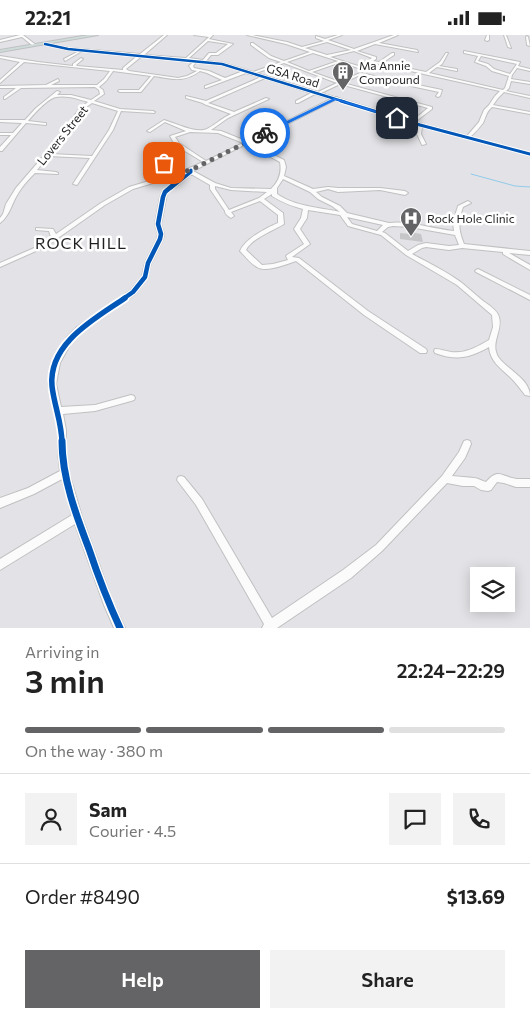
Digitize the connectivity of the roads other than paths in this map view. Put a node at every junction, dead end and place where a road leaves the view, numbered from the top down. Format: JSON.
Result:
{"nodes":[{"id":1,"x":92,"y":35,"type":"edge"},
{"id":2,"x":96,"y":35,"type":"edge"},
{"id":3,"x":166,"y":35,"type":"edge"},
{"id":4,"x":195,"y":35,"type":"edge"},
{"id":5,"x":212,"y":35,"type":"edge"},
{"id":6,"x":248,"y":35,"type":"edge"},
{"id":7,"x":341,"y":35,"type":"edge"},
{"id":8,"x":397,"y":35,"type":"edge"},
{"id":9,"x":488,"y":35,"type":"edge"},
{"id":10,"x":505,"y":35,"type":"edge"},
{"id":11,"x":21,"y":36,"type":"edge"},
{"id":12,"x":84,"y":36,"type":"edge"},
{"id":13,"x":317,"y":37,"type":"dead end"},
{"id":14,"x":528,"y":37,"type":"edge"},
{"id":15,"x":487,"y":40,"type":"dead end"},
{"id":16,"x":0,"y":41,"type":"edge"},
{"id":17,"x":207,"y":41,"type":"junction"},
{"id":18,"x":326,"y":41,"type":"junction"},
{"id":19,"x":374,"y":43,"type":"junction"},
{"id":20,"x":45,"y":44,"type":"junction"},
{"id":21,"x":252,"y":44,"type":"dead end"},
{"id":22,"x":34,"y":45,"type":"junction"},
{"id":23,"x":529,"y":45,"type":"edge"},
{"id":24,"x":510,"y":47,"type":"dead end"},
{"id":25,"x":302,"y":48,"type":"junction"},
{"id":26,"x":0,"y":50,"type":"edge"},
{"id":27,"x":356,"y":50,"type":"junction"},
{"id":28,"x":82,"y":51,"type":"junction"},
{"id":29,"x":417,"y":51,"type":"dead end"},
{"id":30,"x":313,"y":52,"type":"junction"},
{"id":31,"x":465,"y":52,"type":"dead end"},
{"id":32,"x":393,"y":54,"type":"dead end"},
{"id":33,"x":447,"y":54,"type":"dead end"},
{"id":34,"x":480,"y":55,"type":"junction"},
{"id":35,"x":140,"y":56,"type":"junction"},
{"id":36,"x":0,"y":57,"type":"edge"},
{"id":37,"x":328,"y":57,"type":"junction"},
{"id":38,"x":82,"y":59,"type":"dead end"},
{"id":39,"x":187,"y":59,"type":"junction"},
{"id":40,"x":65,"y":60,"type":"dead end"},
{"id":41,"x":196,"y":60,"type":"junction"},
{"id":42,"x":23,"y":61,"type":"junction"},
{"id":43,"x":204,"y":61,"type":"junction"},
{"id":44,"x":370,"y":61,"type":"junction"},
{"id":45,"x":340,"y":62,"type":"junction"},
{"id":46,"x":282,"y":63,"type":"junction"},
{"id":47,"x":380,"y":63,"type":"junction"},
{"id":48,"x":436,"y":66,"type":"junction"},
{"id":49,"x":76,"y":67,"type":"junction"},
{"id":50,"x":358,"y":67,"type":"junction"},
{"id":51,"x":517,"y":67,"type":"junction"},
{"id":52,"x":124,"y":69,"type":"junction"},
{"id":53,"x":530,"y":69,"type":"edge"},
{"id":54,"x":112,"y":70,"type":"junction"},
{"id":55,"x":200,"y":70,"type":"junction"},
{"id":56,"x":456,"y":70,"type":"dead end"},
{"id":57,"x":118,"y":71,"type":"junction"},
{"id":58,"x":247,"y":71,"type":"junction"},
{"id":59,"x":129,"y":72,"type":"junction"},
{"id":60,"x":254,"y":73,"type":"junction"},
{"id":61,"x":309,"y":73,"type":"junction"},
{"id":62,"x":427,"y":73,"type":"junction"},
{"id":63,"x":360,"y":74,"type":"junction"},
{"id":64,"x":511,"y":74,"type":"junction"},
{"id":65,"x":153,"y":75,"type":"junction"},
{"id":66,"x":266,"y":77,"type":"junction"},
{"id":67,"x":225,"y":80,"type":"junction"},
{"id":68,"x":510,"y":80,"type":"junction"},
{"id":69,"x":58,"y":81,"type":"dead end"},
{"id":70,"x":0,"y":82,"type":"edge"},
{"id":71,"x":339,"y":83,"type":"junction"},
{"id":72,"x":530,"y":83,"type":"edge"},
{"id":73,"x":98,"y":86,"type":"junction"},
{"id":74,"x":0,"y":87,"type":"edge"},
{"id":75,"x":20,"y":87,"type":"junction"},
{"id":76,"x":46,"y":87,"type":"junction"},
{"id":77,"x":206,"y":87,"type":"dead end"},
{"id":78,"x":60,"y":88,"type":"junction"},
{"id":79,"x":120,"y":91,"type":"dead end"},
{"id":80,"x":503,"y":91,"type":"junction"},
{"id":81,"x":317,"y":93,"type":"junction"},
{"id":82,"x":55,"y":95,"type":"junction"},
{"id":83,"x":438,"y":96,"type":"dead end"},
{"id":84,"x":187,"y":97,"type":"dead end"},
{"id":85,"x":530,"y":97,"type":"edge"},
{"id":86,"x":4,"y":98,"type":"dead end"},
{"id":87,"x":267,"y":99,"type":"dead end"},
{"id":88,"x":336,"y":99,"type":"junction"},
{"id":89,"x":90,"y":102,"type":"junction"},
{"id":90,"x":205,"y":102,"type":"junction"},
{"id":91,"x":297,"y":102,"type":"dead end"},
{"id":92,"x":491,"y":106,"type":"junction"},
{"id":93,"x":120,"y":110,"type":"junction"},
{"id":94,"x":153,"y":112,"type":"dead end"},
{"id":95,"x":530,"y":113,"type":"edge"},
{"id":96,"x":234,"y":114,"type":"junction"},
{"id":97,"x":0,"y":121,"type":"edge"},
{"id":98,"x":25,"y":122,"type":"junction"},
{"id":99,"x":46,"y":123,"type":"dead end"},
{"id":100,"x":412,"y":123,"type":"junction"},
{"id":101,"x":420,"y":125,"type":"junction"},
{"id":102,"x":149,"y":131,"type":"dead end"},
{"id":103,"x":190,"y":131,"type":"junction"},
{"id":104,"x":207,"y":131,"type":"junction"},
{"id":105,"x":0,"y":134,"type":"edge"},
{"id":106,"x":15,"y":134,"type":"junction"},
{"id":107,"x":467,"y":138,"type":"junction"},
{"id":108,"x":245,"y":143,"type":"junction"},
{"id":109,"x":424,"y":144,"type":"dead end"},
{"id":110,"x":0,"y":150,"type":"edge"},
{"id":111,"x":530,"y":153,"type":"edge"},
{"id":112,"x":47,"y":155,"type":"junction"},
{"id":113,"x":94,"y":157,"type":"junction"},
{"id":114,"x":158,"y":161,"type":"dead end"},
{"id":115,"x":205,"y":162,"type":"junction"},
{"id":116,"x":33,"y":171,"type":"junction"},
{"id":117,"x":191,"y":171,"type":"junction"},
{"id":118,"x":182,"y":172,"type":"junction"},
{"id":119,"x":56,"y":173,"type":"dead end"},
{"id":120,"x":282,"y":177,"type":"junction"},
{"id":121,"x":75,"y":184,"type":"dead end"},
{"id":122,"x":213,"y":184,"type":"junction"},
{"id":123,"x":273,"y":190,"type":"junction"},
{"id":124,"x":312,"y":191,"type":"junction"},
{"id":125,"x":405,"y":193,"type":"dead end"},
{"id":126,"x":261,"y":199,"type":"junction"},
{"id":127,"x":468,"y":203,"type":"dead end"},
{"id":128,"x":305,"y":209,"type":"junction"},
{"id":129,"x":344,"y":215,"type":"junction"},
{"id":130,"x":0,"y":221,"type":"edge"},
{"id":131,"x":389,"y":225,"type":"junction"},
{"id":132,"x":38,"y":229,"type":"dead end"},
{"id":133,"x":378,"y":233,"type":"junction"},
{"id":134,"x":456,"y":233,"type":"junction"},
{"id":135,"x":55,"y":239,"type":"junction"},
{"id":136,"x":462,"y":246,"type":"junction"},
{"id":137,"x":503,"y":251,"type":"junction"},
{"id":138,"x":530,"y":253,"type":"edge"},
{"id":139,"x":408,"y":255,"type":"junction"},
{"id":140,"x":297,"y":259,"type":"junction"},
{"id":141,"x":0,"y":265,"type":"edge"},
{"id":142,"x":530,"y":268,"type":"edge"},
{"id":143,"x":478,"y":271,"type":"dead end"},
{"id":144,"x":530,"y":299,"type":"edge"},
{"id":145,"x":491,"y":342,"type":"junction"},
{"id":146,"x":423,"y":351,"type":"dead end"},
{"id":147,"x":438,"y":351,"type":"dead end"},
{"id":148,"x":528,"y":393,"type":"dead end"},
{"id":149,"x":132,"y":397,"type":"dead end"},
{"id":150,"x":59,"y":411,"type":"junction"},
{"id":151,"x":467,"y":444,"type":"dead end"},
{"id":152,"x":66,"y":473,"type":"junction"},
{"id":153,"x":445,"y":479,"type":"junction"},
{"id":154,"x":181,"y":480,"type":"dead end"},
{"id":155,"x":530,"y":483,"type":"edge"},
{"id":156,"x":0,"y":503,"type":"edge"},
{"id":157,"x":77,"y":517,"type":"junction"},
{"id":158,"x":0,"y":565,"type":"edge"},
{"id":159,"x":270,"y":627,"type":"edge"},
{"id":160,"x":120,"y":628,"type":"edge"}],
"edges":[{"from":1,"to":12,"type":"highway"},
{"from":2,"to":20,"type":"highway"},
{"from":3,"to":35,"type":"street"},
{"from":4,"to":5,"type":"street"},
{"from":5,"to":17,"type":"street"},
{"from":6,"to":25,"type":"street"},
{"from":7,"to":18,"type":"street"},
{"from":8,"to":19,"type":"street"},
{"from":9,"to":15,"type":"street"},
{"from":10,"to":24,"type":"street"},
{"from":11,"to":16,"type":"street"},
{"from":11,"to":22,"type":"street"},
{"from":12,"to":20,"type":"highway"},
{"from":13,"to":18,"type":"street"},
{"from":14,"to":23,"type":"street"},
{"from":17,"to":39,"type":"street"},
{"from":17,"to":43,"type":"street"},
{"from":18,"to":25,"type":"street"},
{"from":18,"to":27,"type":"street"},
{"from":19,"to":27,"type":"street"},
{"from":19,"to":29,"type":"street"},
{"from":20,"to":22,"type":"highway"},
{"from":20,"to":26,"type":"highway"},
{"from":20,"to":28,"type":"street","name":"GSA Road"},
{"from":21,"to":46,"type":"street"},
{"from":22,"to":26,"type":"highway"},
{"from":25,"to":30,"type":"street"},
{"from":27,"to":37,"type":"street"},
{"from":27,"to":44,"type":"street"},
{"from":28,"to":35,"type":"street","name":"GSA Road"},
{"from":28,"to":40,"type":"street"},
{"from":30,"to":37,"type":"street"},
{"from":30,"to":46,"type":"street"},
{"from":31,"to":34,"type":"street"},
{"from":32,"to":47,"type":"street"},
{"from":33,"to":48,"type":"street"},
{"from":34,"to":51,"type":"street"},
{"from":34,"to":64,"type":"street"},
{"from":35,"to":39,"type":"street","name":"GSA Road"},
{"from":35,"to":52,"type":"street"},
{"from":36,"to":42,"type":"street"},
{"from":37,"to":45,"type":"street"},
{"from":38,"to":49,"type":"street"},
{"from":39,"to":41,"type":"street","name":"GSA Road"},
{"from":41,"to":43,"type":"street","name":"GSA Road"},
{"from":41,"to":55,"type":"street"},
{"from":42,"to":49,"type":"street"},
{"from":42,"to":70,"type":"street"},
{"from":43,"to":58,"type":"street","name":"GSA Road"},
{"from":44,"to":47,"type":"street"},
{"from":44,"to":50,"type":"street"},
{"from":45,"to":50,"type":"street"},
{"from":45,"to":61,"type":"street"},
{"from":46,"to":60,"type":"street"},
{"from":46,"to":61,"type":"street"},
{"from":47,"to":62,"type":"street"},
{"from":48,"to":56,"type":"street"},
{"from":48,"to":62,"type":"street"},
{"from":49,"to":54,"type":"street"},
{"from":50,"to":63,"type":"street"},
{"from":51,"to":53,"type":"street"},
{"from":51,"to":64,"type":"street"},
{"from":52,"to":57,"type":"street"},
{"from":52,"to":59,"type":"street"},
{"from":54,"to":57,"type":"street"},
{"from":54,"to":73,"type":"street"},
{"from":55,"to":65,"type":"street"},
{"from":55,"to":67,"type":"street"},
{"from":57,"to":59,"type":"street"},
{"from":58,"to":60,"type":"street","name":"GSA Road"},
{"from":58,"to":67,"type":"street"},
{"from":59,"to":65,"type":"street"},
{"from":60,"to":66,"type":"street","name":"GSA Road"},
{"from":61,"to":71,"type":"street"},
{"from":62,"to":80,"type":"street"},
{"from":63,"to":71,"type":"street"},
{"from":63,"to":83,"type":"street"},
{"from":64,"to":68,"type":"street"},
{"from":65,"to":79,"type":"street"},
{"from":66,"to":81,"type":"street","name":"GSA Road"},
{"from":66,"to":90,"type":"street"},
{"from":67,"to":77,"type":"street"},
{"from":68,"to":72,"type":"street"},
{"from":68,"to":80,"type":"street"},
{"from":69,"to":76,"type":"street"},
{"from":71,"to":81,"type":"street"},
{"from":71,"to":100,"type":"street"},
{"from":73,"to":78,"type":"street","name":"Lovers Street"},
{"from":73,"to":89,"type":"street","name":"Lovers Street"},
{"from":74,"to":75,"type":"street","name":"Lovers Street"},
{"from":75,"to":76,"type":"street","name":"Lovers Street"},
{"from":75,"to":86,"type":"street"},
{"from":76,"to":78,"type":"street","name":"Lovers Street"},
{"from":78,"to":82,"type":"street"},
{"from":80,"to":85,"type":"street"},
{"from":80,"to":92,"type":"street"},
{"from":81,"to":88,"type":"street","name":"GSA Road"},
{"from":81,"to":91,"type":"street"},
{"from":82,"to":89,"type":"street"},
{"from":82,"to":98,"type":"street"},
{"from":84,"to":90,"type":"street"},
{"from":87,"to":96,"type":"street"},
{"from":88,"to":100,"type":"street","name":"GSA Road"},
{"from":88,"to":108,"type":"street"},
{"from":89,"to":93,"type":"street"},
{"from":89,"to":112,"type":"street","name":"Lovers Street"},
{"from":90,"to":96,"type":"street"},
{"from":92,"to":95,"type":"street"},
{"from":92,"to":107,"type":"street"},
{"from":93,"to":94,"type":"street"},
{"from":93,"to":113,"type":"street"},
{"from":96,"to":104,"type":"street"},
{"from":97,"to":98,"type":"street"},
{"from":98,"to":99,"type":"street"},
{"from":98,"to":106,"type":"street"},
{"from":100,"to":101,"type":"street","name":"GSA Road"},
{"from":101,"to":107,"type":"street","name":"GSA Road"},
{"from":101,"to":109,"type":"street"},
{"from":102,"to":103,"type":"street"},
{"from":103,"to":104,"type":"street"},
{"from":103,"to":115,"type":"street"},
{"from":104,"to":108,"type":"street"},
{"from":105,"to":106,"type":"street"},
{"from":106,"to":110,"type":"street"},
{"from":107,"to":111,"type":"street","name":"GSA Road"},
{"from":108,"to":115,"type":"street"},
{"from":108,"to":120,"type":"street"},
{"from":112,"to":113,"type":"street"},
{"from":112,"to":116,"type":"street","name":"Lovers Street"},
{"from":113,"to":121,"type":"street"},
{"from":114,"to":118,"type":"street"},
{"from":115,"to":117,"type":"street"},
{"from":116,"to":119,"type":"street"},
{"from":116,"to":130,"type":"street","name":"Lovers Street"},
{"from":117,"to":118,"type":"street"},
{"from":117,"to":122,"type":"street"},
{"from":117,"to":150,"type":"street"},
{"from":118,"to":135,"type":"street"},
{"from":120,"to":123,"type":"street"},
{"from":120,"to":124,"type":"street"},
{"from":122,"to":123,"type":"street"},
{"from":122,"to":126,"type":"street"},
{"from":123,"to":126,"type":"street"},
{"from":123,"to":128,"type":"street"},
{"from":124,"to":125,"type":"street"},
{"from":124,"to":129,"type":"street"},
{"from":126,"to":140,"type":"street"},
{"from":127,"to":134,"type":"street"},
{"from":128,"to":129,"type":"street"},
{"from":128,"to":140,"type":"street"},
{"from":129,"to":131,"type":"street"},
{"from":129,"to":133,"type":"street"},
{"from":131,"to":133,"type":"street"},
{"from":131,"to":134,"type":"street"},
{"from":132,"to":135,"type":"street"},
{"from":133,"to":139,"type":"street"},
{"from":134,"to":136,"type":"street"},
{"from":135,"to":141,"type":"street"},
{"from":136,"to":137,"type":"street"},
{"from":136,"to":139,"type":"street"},
{"from":137,"to":138,"type":"street"},
{"from":137,"to":142,"type":"street"},
{"from":139,"to":145,"type":"street"},
{"from":140,"to":146,"type":"street"},
{"from":143,"to":144,"type":"street"},
{"from":145,"to":147,"type":"street"},
{"from":145,"to":148,"type":"street"},
{"from":149,"to":150,"type":"street"},
{"from":150,"to":152,"type":"street"},
{"from":151,"to":153,"type":"street"},
{"from":152,"to":156,"type":"street"},
{"from":152,"to":157,"type":"street"},
{"from":153,"to":155,"type":"street"},
{"from":153,"to":159,"type":"street"},
{"from":154,"to":159,"type":"street"},
{"from":157,"to":158,"type":"street"},
{"from":157,"to":160,"type":"street"}]}
